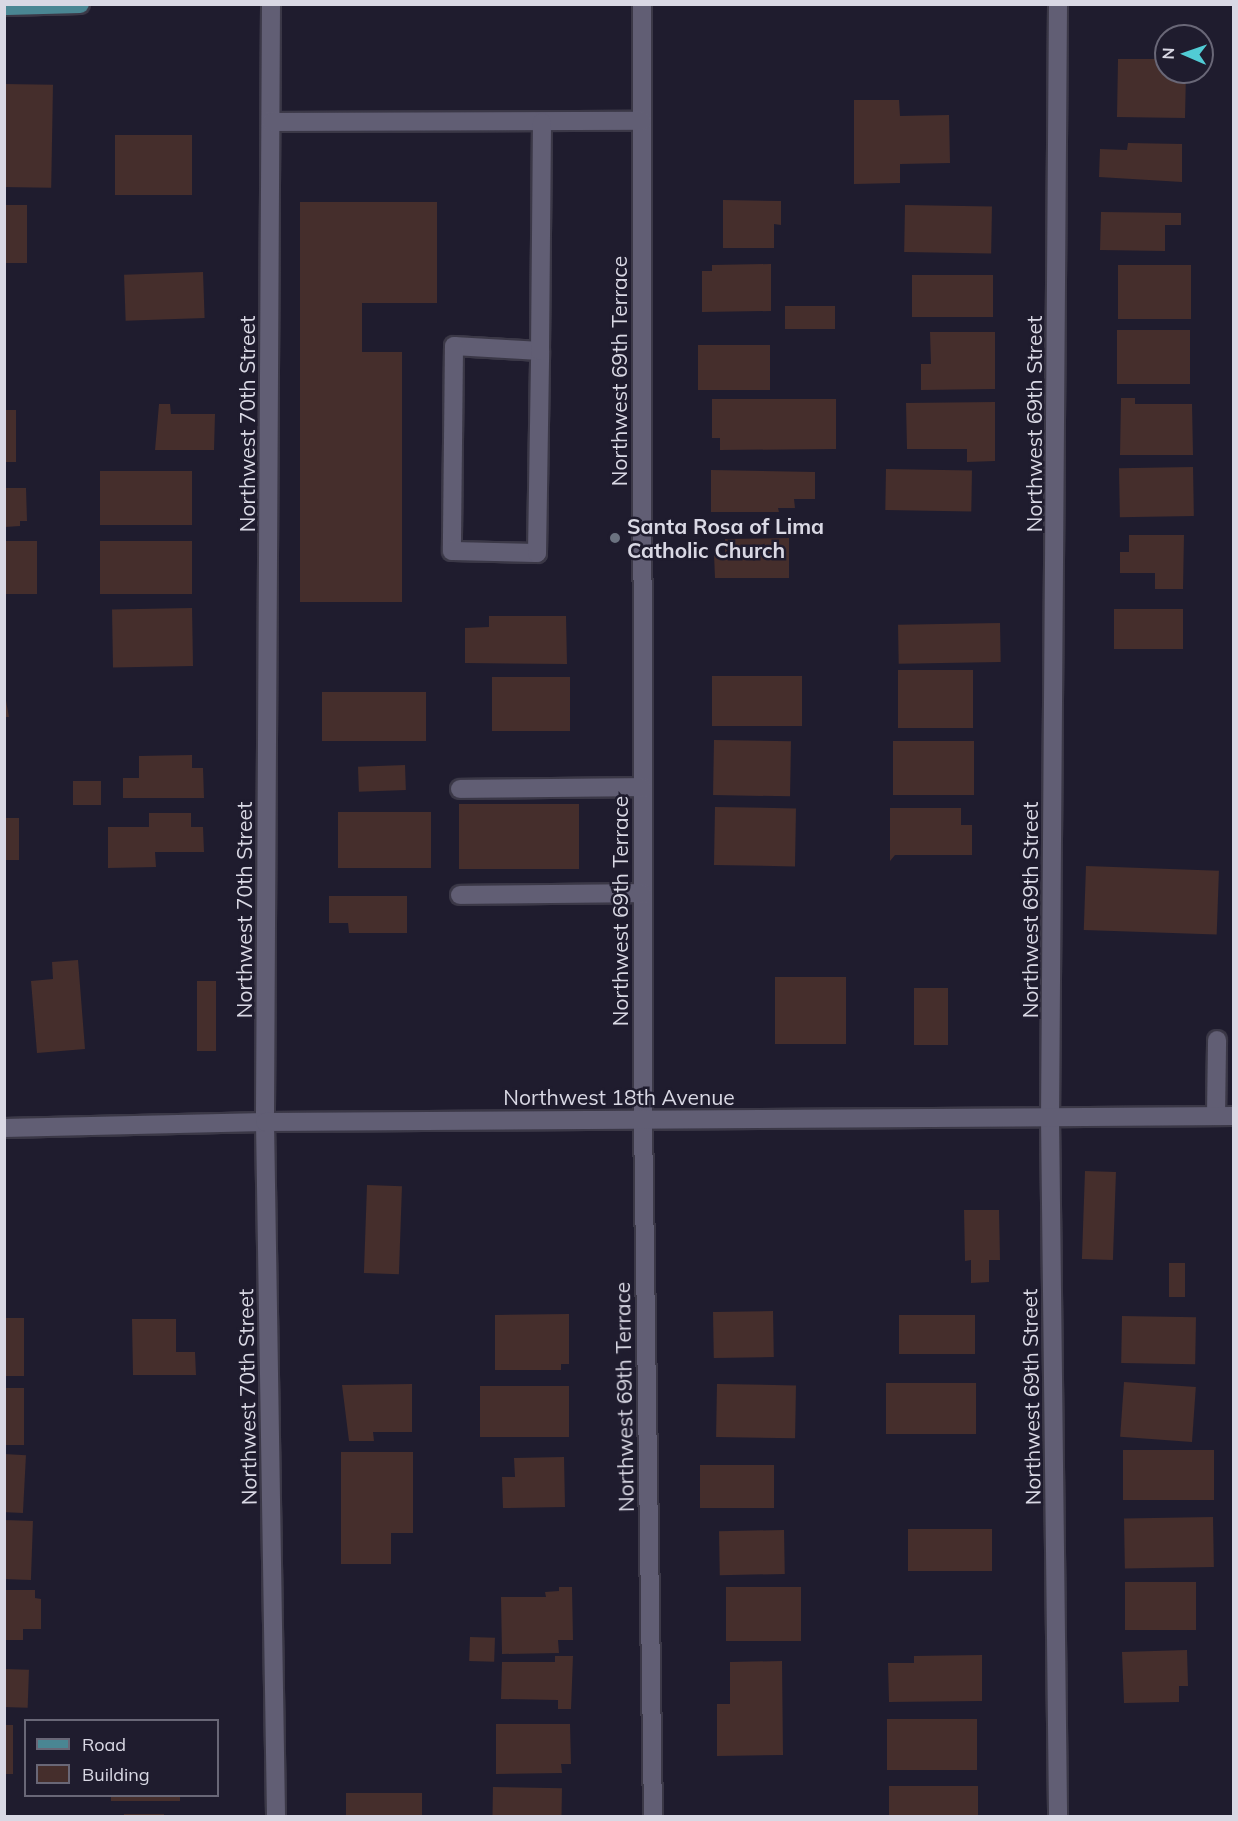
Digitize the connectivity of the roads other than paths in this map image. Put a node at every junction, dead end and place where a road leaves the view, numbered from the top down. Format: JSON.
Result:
{"nodes":[{"id":1,"x":80,"y":4,"type":"edge"},
{"id":2,"x":272,"y":4,"type":"edge"},
{"id":3,"x":642,"y":4,"type":"edge"},
{"id":4,"x":1058,"y":4,"type":"edge"},
{"id":5,"x":4,"y":6,"type":"edge"},
{"id":6,"x":642,"y":121,"type":"junction"},
{"id":7,"x":271,"y":122,"type":"junction"},
{"id":8,"x":542,"y":122,"type":"junction"},
{"id":9,"x":540,"y":351,"type":"junction"},
{"id":10,"x":642,"y":787,"type":"junction"},
{"id":11,"x":460,"y":789,"type":"dead end"},
{"id":12,"x":642,"y":893,"type":"junction"},
{"id":13,"x":460,"y":895,"type":"dead end"},
{"id":14,"x":1216,"y":1040,"type":"dead end"},
{"id":15,"x":1225,"y":1116,"type":"edge"},
{"id":16,"x":1050,"y":1117,"type":"junction"},
{"id":17,"x":643,"y":1119,"type":"junction"},
{"id":18,"x":265,"y":1122,"type":"junction"},
{"id":19,"x":4,"y":1128,"type":"edge"},
{"id":20,"x":276,"y":1816,"type":"edge"},
{"id":21,"x":653,"y":1816,"type":"edge"},
{"id":22,"x":1058,"y":1816,"type":"edge"}],
"edges":[{"from":1,"to":5,"type":"main road"},
{"from":2,"to":7,"type":"street","name":"Northwest 70th Street"},
{"from":3,"to":6,"type":"street","name":"Northwest 69th Terrace"},
{"from":4,"to":16,"type":"street","name":"Northwest 69th Street"},
{"from":6,"to":8,"type":"street"},
{"from":6,"to":10,"type":"street","name":"Northwest 69th Terrace"},
{"from":7,"to":8,"type":"street"},
{"from":7,"to":18,"type":"street","name":"Northwest 70th Street"},
{"from":8,"to":9,"type":"street"},
{"from":9,"to":9,"type":"street"},
{"from":10,"to":11,"type":"street"},
{"from":10,"to":12,"type":"street","name":"Northwest 69th Terrace"},
{"from":12,"to":13,"type":"street"},
{"from":12,"to":17,"type":"street","name":"Northwest 69th Terrace"},
{"from":14,"to":15,"type":"street"},
{"from":15,"to":16,"type":"street","name":"Northwest 18th Avenue"},
{"from":16,"to":17,"type":"street","name":"Northwest 18th Avenue"},
{"from":16,"to":22,"type":"street","name":"Northwest 69th Street"},
{"from":17,"to":18,"type":"street","name":"Northwest 18th Avenue"},
{"from":17,"to":21,"type":"street","name":"Northwest 69th Terrace"},
{"from":18,"to":19,"type":"street","name":"Northwest 18th Avenue"},
{"from":18,"to":20,"type":"street","name":"Northwest 70th Street"}]}
